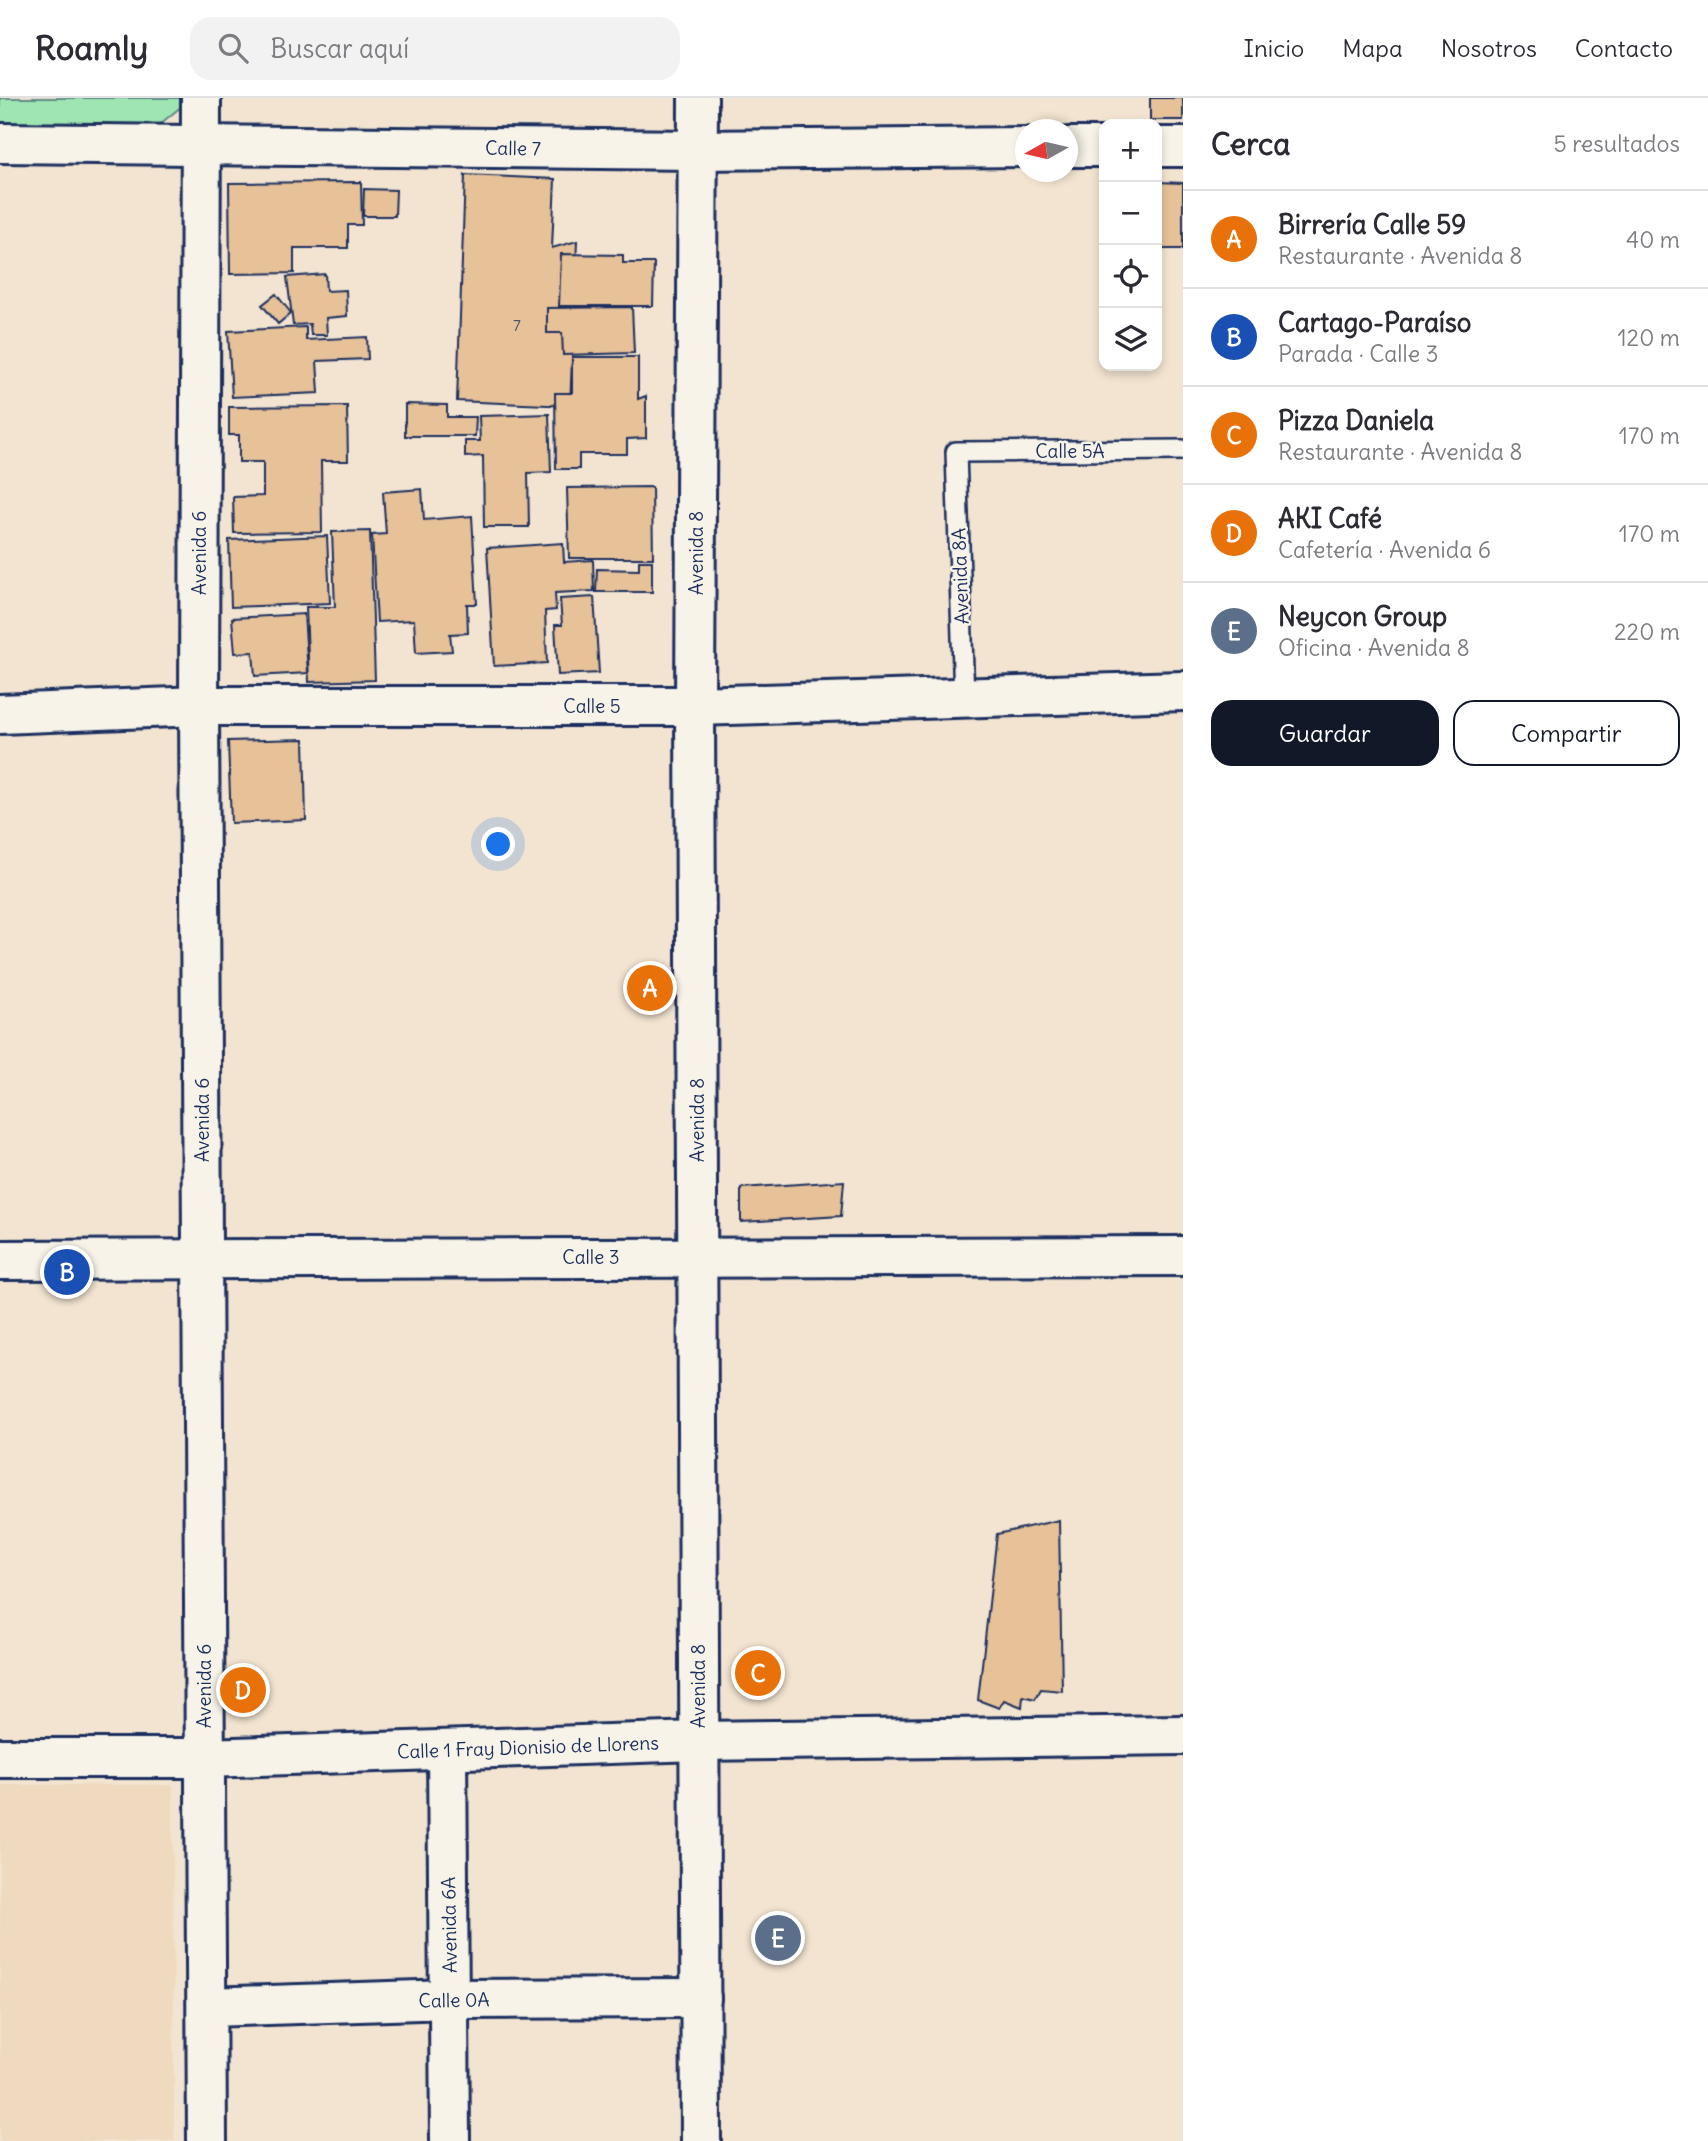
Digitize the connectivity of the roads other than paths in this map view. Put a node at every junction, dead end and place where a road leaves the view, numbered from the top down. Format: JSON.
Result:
{"nodes":[{"id":1,"x":201,"y":98,"type":"edge"},
{"id":2,"x":698,"y":98,"type":"edge"},
{"id":3,"x":0,"y":143,"type":"edge"},
{"id":4,"x":201,"y":145,"type":"junction"},
{"id":5,"x":1078,"y":147,"type":"edge"},
{"id":6,"x":1099,"y":147,"type":"edge"},
{"id":7,"x":1162,"y":147,"type":"edge"},
{"id":8,"x":1183,"y":147,"type":"edge"},
{"id":9,"x":1015,"y":148,"type":"edge"},
{"id":10,"x":698,"y":150,"type":"junction"},
{"id":11,"x":1183,"y":450,"type":"edge"},
{"id":12,"x":956,"y":452,"type":"joint"},
{"id":13,"x":1183,"y":691,"type":"edge"},
{"id":14,"x":964,"y":699,"type":"junction"},
{"id":15,"x":199,"y":706,"type":"junction"},
{"id":16,"x":695,"y":706,"type":"junction"},
{"id":17,"x":0,"y":714,"type":"edge"},
{"id":18,"x":1183,"y":1256,"type":"edge"},
{"id":19,"x":698,"y":1257,"type":"junction"},
{"id":20,"x":203,"y":1258,"type":"junction"},
{"id":21,"x":0,"y":1260,"type":"edge"},
{"id":22,"x":1183,"y":1735,"type":"edge"},
{"id":23,"x":698,"y":1741,"type":"junction"},
{"id":24,"x":447,"y":1750,"type":"junction"},
{"id":25,"x":0,"y":1758,"type":"edge"},
{"id":26,"x":205,"y":1758,"type":"junction"},
{"id":27,"x":701,"y":1998,"type":"junction"},
{"id":28,"x":450,"y":1999,"type":"junction"},
{"id":29,"x":207,"y":2007,"type":"junction"},
{"id":30,"x":207,"y":2141,"type":"edge"},
{"id":31,"x":450,"y":2141,"type":"edge"},
{"id":32,"x":701,"y":2141,"type":"edge"}],
"edges":[{"from":1,"to":4,"type":"street","name":"Avenida 6"},
{"from":2,"to":10,"type":"street","name":"Avenida 8"},
{"from":3,"to":4,"type":"street","name":"Calle 7"},
{"from":4,"to":10,"type":"street","name":"Calle 7"},
{"from":4,"to":15,"type":"street","name":"Avenida 6"},
{"from":5,"to":6,"type":"street"},
{"from":7,"to":8,"type":"street"},
{"from":9,"to":10,"type":"street","name":"Calle 7"},
{"from":10,"to":16,"type":"street","name":"Avenida 8"},
{"from":11,"to":12,"type":"lane","name":"Calle 5A"},
{"from":12,"to":14,"type":"lane","name":"Avenida 8A"},
{"from":13,"to":14,"type":"street","name":"Calle 5"},
{"from":14,"to":16,"type":"street","name":"Calle 5"},
{"from":15,"to":16,"type":"street","name":"Calle 5"},
{"from":15,"to":17,"type":"street","name":"Calle 5"},
{"from":15,"to":20,"type":"street","name":"Avenida 6"},
{"from":16,"to":19,"type":"street","name":"Avenida 8"},
{"from":18,"to":19,"type":"street","name":"Calle 3"},
{"from":19,"to":20,"type":"street","name":"Calle 3"},
{"from":19,"to":23,"type":"street","name":"Avenida 8"},
{"from":20,"to":21,"type":"street","name":"Calle 3"},
{"from":20,"to":26,"type":"street","name":"Avenida 6"},
{"from":22,"to":23,"type":"street","name":"Calle 1 Fray Dionisio de Llorens"},
{"from":23,"to":24,"type":"street","name":"Calle 1 Fray Dionisio de Llorens"},
{"from":23,"to":27,"type":"street","name":"Avenida 8"},
{"from":24,"to":26,"type":"street","name":"Calle 1 Fray Dionisio de Llorens"},
{"from":24,"to":28,"type":"street","name":"Avenida 6A"},
{"from":25,"to":26,"type":"street","name":"Calle 1 Fray Dionisio de Llorens"},
{"from":26,"to":29,"type":"street","name":"Avenida 6"},
{"from":27,"to":28,"type":"street","name":"Calle 0A"},
{"from":27,"to":32,"type":"street","name":"Avenida 8"},
{"from":28,"to":29,"type":"street","name":"Calle 0A"},
{"from":28,"to":31,"type":"street","name":"Avenida 6A"},
{"from":29,"to":30,"type":"street","name":"Avenida 6"}]}
